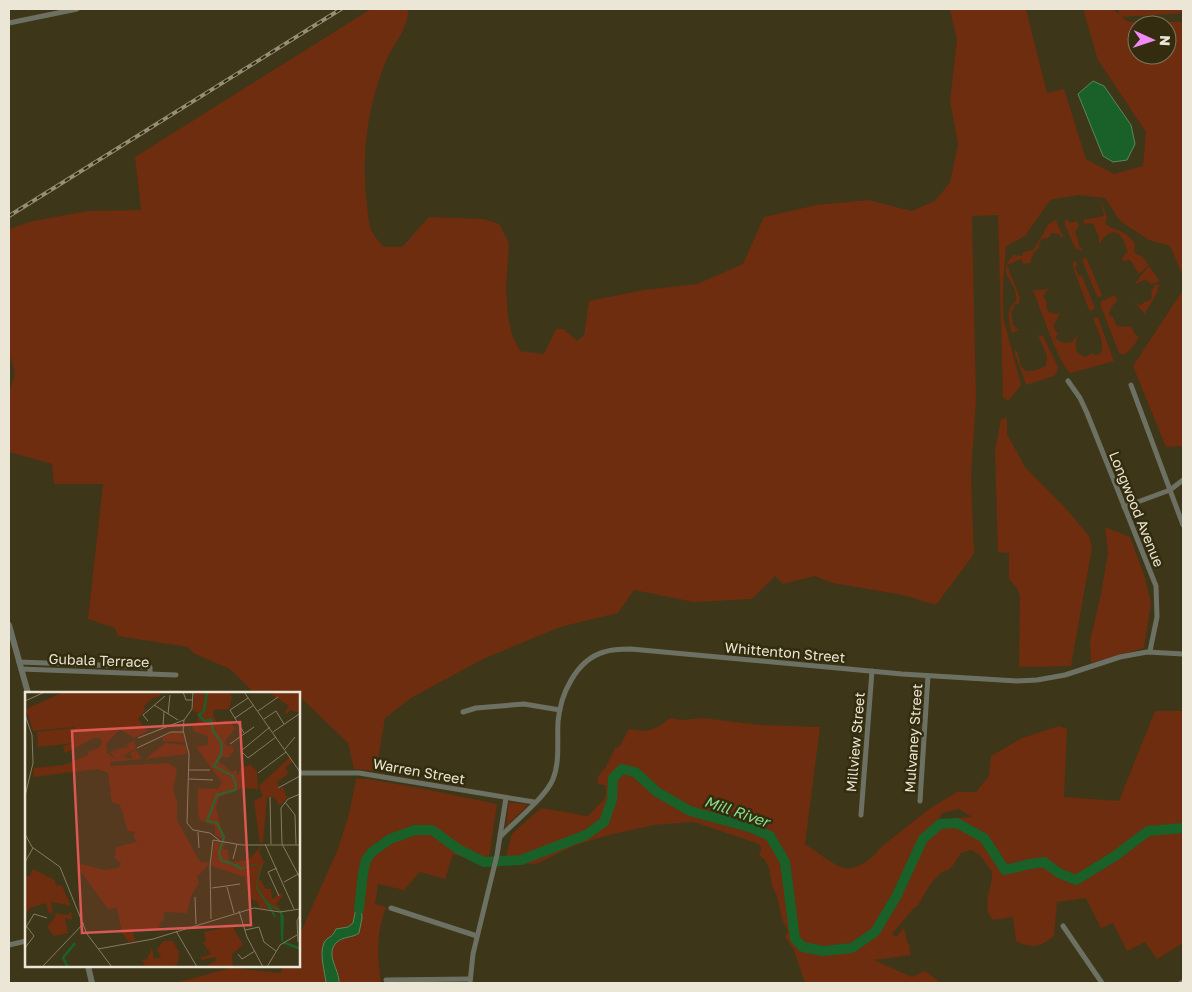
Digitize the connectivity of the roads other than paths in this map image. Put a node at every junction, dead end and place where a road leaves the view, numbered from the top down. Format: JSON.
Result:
{"nodes":[{"id":1,"x":77,"y":9,"type":"edge"},
{"id":2,"x":58,"y":11,"type":"edge"},
{"id":3,"x":9,"y":23,"type":"edge"},
{"id":4,"x":1068,"y":381,"type":"dead end"},
{"id":5,"x":1130,"y":385,"type":"dead end"},
{"id":6,"x":1183,"y":480,"type":"edge"},
{"id":7,"x":1170,"y":490,"type":"junction"},
{"id":8,"x":1124,"y":507,"type":"junction"},
{"id":9,"x":1183,"y":525,"type":"edge"},
{"id":10,"x":9,"y":625,"type":"edge"},
{"id":11,"x":1150,"y":651,"type":"junction"},
{"id":12,"x":1183,"y":654,"type":"edge"},
{"id":13,"x":20,"y":665,"type":"junction"},
{"id":14,"x":872,"y":671,"type":"junction"},
{"id":15,"x":150,"y":674,"type":"junction"},
{"id":16,"x":176,"y":674,"type":"dead end"},
{"id":17,"x":928,"y":676,"type":"junction"},
{"id":18,"x":28,"y":692,"type":"edge"},
{"id":19,"x":560,"y":710,"type":"junction"},
{"id":20,"x":463,"y":712,"type":"dead end"},
{"id":21,"x":300,"y":773,"type":"edge"},
{"id":22,"x":506,"y":798,"type":"junction"},
{"id":23,"x":920,"y":801,"type":"dead end"},
{"id":24,"x":534,"y":802,"type":"junction"},
{"id":25,"x":861,"y":815,"type":"dead end"},
{"id":26,"x":501,"y":836,"type":"junction"},
{"id":27,"x":391,"y":908,"type":"dead end"},
{"id":28,"x":1063,"y":926,"type":"dead end"},
{"id":29,"x":477,"y":936,"type":"junction"},
{"id":30,"x":25,"y":941,"type":"edge"},
{"id":31,"x":9,"y":945,"type":"edge"},
{"id":32,"x":88,"y":967,"type":"edge"},
{"id":33,"x":386,"y":980,"type":"dead end"},
{"id":34,"x":470,"y":981,"type":"edge"},
{"id":35,"x":92,"y":983,"type":"edge"},
{"id":36,"x":1102,"y":983,"type":"edge"}],
"edges":[{"from":1,"to":2,"type":"street"},
{"from":2,"to":3,"type":"street"},
{"from":4,"to":8,"type":"street","name":"Longwood Avenue"},
{"from":5,"to":7,"type":"street"},
{"from":6,"to":7,"type":"street"},
{"from":7,"to":8,"type":"street"},
{"from":7,"to":9,"type":"street"},
{"from":8,"to":11,"type":"street","name":"Longwood Avenue"},
{"from":10,"to":13,"type":"street"},
{"from":11,"to":12,"type":"street","name":"Whittenton Street"},
{"from":11,"to":17,"type":"street","name":"Whittenton Street"},
{"from":13,"to":15,"type":"street","name":"Gubala Terrace"},
{"from":13,"to":15,"type":"street","name":"Gubala Terrace"},
{"from":13,"to":18,"type":"street"},
{"from":14,"to":17,"type":"street","name":"Whittenton Street"},
{"from":14,"to":19,"type":"street","name":"Whittenton Street"},
{"from":14,"to":25,"type":"street","name":"Millview Street"},
{"from":15,"to":16,"type":"street","name":"Gubala Terrace"},
{"from":17,"to":23,"type":"street","name":"Mulvaney Street"},
{"from":19,"to":20,"type":"street"},
{"from":19,"to":24,"type":"street","name":"Whittenton Street"},
{"from":21,"to":22,"type":"street","name":"Warren Street"},
{"from":22,"to":24,"type":"street","name":"Warren Street"},
{"from":22,"to":26,"type":"street"},
{"from":24,"to":26,"type":"street","name":"Whittenton Street"},
{"from":26,"to":29,"type":"street"},
{"from":27,"to":29,"type":"street"},
{"from":28,"to":36,"type":"street"},
{"from":29,"to":34,"type":"street"},
{"from":30,"to":31,"type":"street"},
{"from":32,"to":35,"type":"street"},
{"from":33,"to":34,"type":"street"}]}
